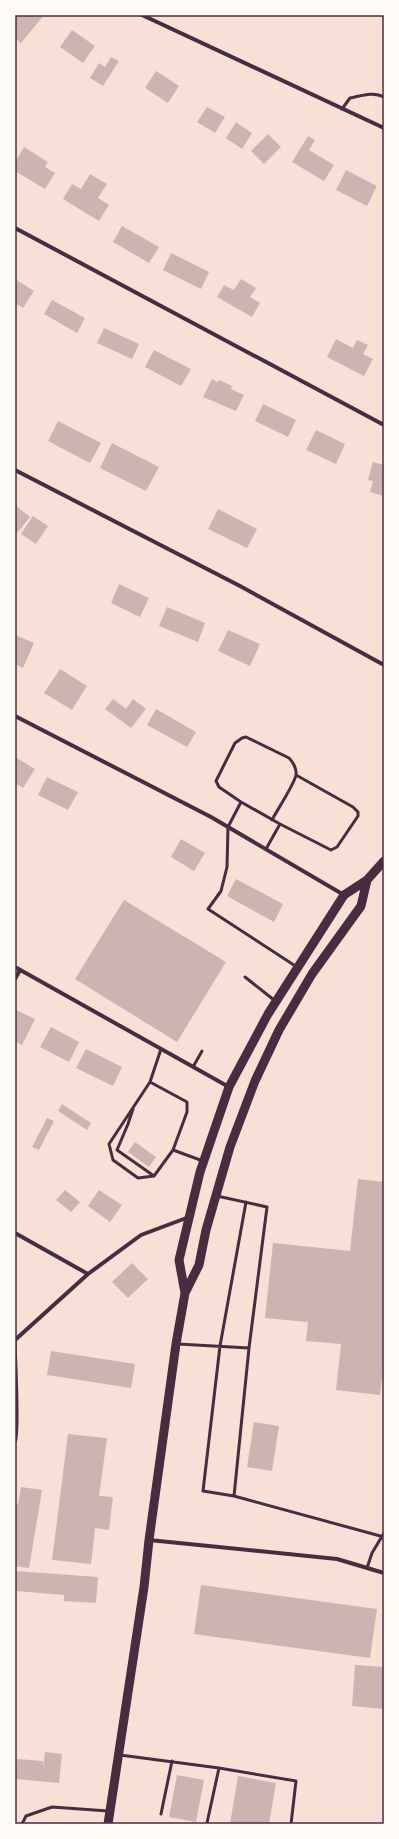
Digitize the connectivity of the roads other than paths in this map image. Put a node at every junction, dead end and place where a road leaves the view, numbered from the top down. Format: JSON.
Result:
{"nodes":[{"id":1,"x":142,"y":15,"type":"edge"},
{"id":2,"x":384,"y":97,"type":"edge"},
{"id":3,"x":342,"y":109,"type":"junction"},
{"id":4,"x":384,"y":128,"type":"edge"},
{"id":5,"x":15,"y":228,"type":"edge"},
{"id":6,"x":384,"y":425,"type":"edge"},
{"id":7,"x":15,"y":470,"type":"edge"},
{"id":8,"x":384,"y":665,"type":"edge"},
{"id":9,"x":15,"y":716,"type":"edge"},
{"id":10,"x":296,"y":775,"type":"junction"},
{"id":11,"x":241,"y":802,"type":"junction"},
{"id":12,"x":272,"y":820,"type":"junction"},
{"id":13,"x":280,"y":824,"type":"junction"},
{"id":14,"x":228,"y":827,"type":"junction"},
{"id":15,"x":266,"y":849,"type":"junction"},
{"id":16,"x":383,"y":865,"type":"edge"},
{"id":17,"x":367,"y":880,"type":"junction"},
{"id":18,"x":344,"y":895,"type":"junction"},
{"id":19,"x":15,"y":967,"type":"edge"},
{"id":20,"x":297,"y":967,"type":"junction"},
{"id":21,"x":20,"y":970,"type":"junction"},
{"id":22,"x":246,"y":977,"type":"dead end"},
{"id":23,"x":15,"y":979,"type":"edge"},
{"id":24,"x":276,"y":1002,"type":"junction"},
{"id":25,"x":161,"y":1049,"type":"junction"},
{"id":26,"x":202,"y":1051,"type":"dead end"},
{"id":27,"x":193,"y":1067,"type":"junction"},
{"id":28,"x":150,"y":1082,"type":"junction"},
{"id":29,"x":229,"y":1087,"type":"junction"},
{"id":30,"x":134,"y":1106,"type":"junction"},
{"id":31,"x":173,"y":1150,"type":"junction"},
{"id":32,"x":203,"y":1161,"type":"junction"},
{"id":33,"x":154,"y":1176,"type":"junction"},
{"id":34,"x":216,"y":1196,"type":"junction"},
{"id":35,"x":246,"y":1202,"type":"junction"},
{"id":36,"x":189,"y":1217,"type":"junction"},
{"id":37,"x":15,"y":1233,"type":"edge"},
{"id":38,"x":88,"y":1274,"type":"junction"},
{"id":39,"x":185,"y":1293,"type":"junction"},
{"id":40,"x":15,"y":1340,"type":"edge"},
{"id":41,"x":176,"y":1344,"type":"junction"},
{"id":42,"x":220,"y":1346,"type":"junction"},
{"id":43,"x":249,"y":1348,"type":"junction"},
{"id":44,"x":15,"y":1442,"type":"edge"},
{"id":45,"x":234,"y":1496,"type":"junction"},
{"id":46,"x":384,"y":1533,"type":"edge"},
{"id":47,"x":383,"y":1537,"type":"edge"},
{"id":48,"x":149,"y":1540,"type":"junction"},
{"id":49,"x":367,"y":1568,"type":"junction"},
{"id":50,"x":384,"y":1573,"type":"edge"},
{"id":51,"x":119,"y":1755,"type":"junction"},
{"id":52,"x":172,"y":1761,"type":"junction"},
{"id":53,"x":219,"y":1768,"type":"junction"},
{"id":54,"x":110,"y":1811,"type":"junction"},
{"id":55,"x":161,"y":1814,"type":"dead end"},
{"id":56,"x":207,"y":1823,"type":"edge"},
{"id":57,"x":22,"y":1824,"type":"edge"},
{"id":58,"x":108,"y":1824,"type":"edge"},
{"id":59,"x":291,"y":1824,"type":"edge"}],
"edges":[{"from":1,"to":3,"type":"street"},
{"from":2,"to":3,"type":"lane"},
{"from":3,"to":4,"type":"street"},
{"from":5,"to":6,"type":"street"},
{"from":7,"to":8,"type":"street"},
{"from":9,"to":14,"type":"street"},
{"from":10,"to":11,"type":"lane"},
{"from":10,"to":12,"type":"lane"},
{"from":10,"to":13,"type":"lane"},
{"from":11,"to":12,"type":"lane"},
{"from":11,"to":14,"type":"lane"},
{"from":12,"to":13,"type":"lane"},
{"from":13,"to":15,"type":"lane"},
{"from":14,"to":15,"type":"street"},
{"from":14,"to":20,"type":"lane"},
{"from":15,"to":18,"type":"street"},
{"from":16,"to":17,"type":"main road"},
{"from":17,"to":18,"type":"main road"},
{"from":17,"to":34,"type":"main road"},
{"from":18,"to":20,"type":"main road"},
{"from":19,"to":21,"type":"street"},
{"from":20,"to":24,"type":"main road"},
{"from":21,"to":23,"type":"street"},
{"from":21,"to":25,"type":"street"},
{"from":22,"to":24,"type":"lane"},
{"from":24,"to":29,"type":"main road"},
{"from":25,"to":27,"type":"street"},
{"from":25,"to":28,"type":"lane"},
{"from":26,"to":27,"type":"lane"},
{"from":27,"to":29,"type":"street"},
{"from":28,"to":30,"type":"lane"},
{"from":28,"to":31,"type":"lane"},
{"from":29,"to":32,"type":"main road"},
{"from":30,"to":33,"type":"lane"},
{"from":30,"to":33,"type":"lane"},
{"from":31,"to":32,"type":"lane"},
{"from":31,"to":33,"type":"lane"},
{"from":32,"to":36,"type":"main road"},
{"from":34,"to":35,"type":"lane"},
{"from":34,"to":39,"type":"main road"},
{"from":35,"to":42,"type":"lane"},
{"from":35,"to":43,"type":"lane"},
{"from":36,"to":38,"type":"street"},
{"from":36,"to":39,"type":"main road"},
{"from":37,"to":38,"type":"street"},
{"from":38,"to":40,"type":"street"},
{"from":39,"to":41,"type":"main road"},
{"from":40,"to":44,"type":"lane"},
{"from":41,"to":42,"type":"lane"},
{"from":41,"to":48,"type":"main road"},
{"from":42,"to":43,"type":"lane"},
{"from":42,"to":45,"type":"lane"},
{"from":43,"to":45,"type":"lane"},
{"from":45,"to":47,"type":"lane"},
{"from":46,"to":47,"type":"lane"},
{"from":47,"to":49,"type":"lane"},
{"from":48,"to":49,"type":"street"},
{"from":48,"to":51,"type":"main road"},
{"from":49,"to":50,"type":"street"},
{"from":51,"to":52,"type":"lane"},
{"from":51,"to":54,"type":"main road"},
{"from":52,"to":53,"type":"lane"},
{"from":52,"to":55,"type":"lane"},
{"from":53,"to":56,"type":"lane"},
{"from":53,"to":59,"type":"lane"},
{"from":54,"to":57,"type":"lane"},
{"from":54,"to":58,"type":"main road"}]}
